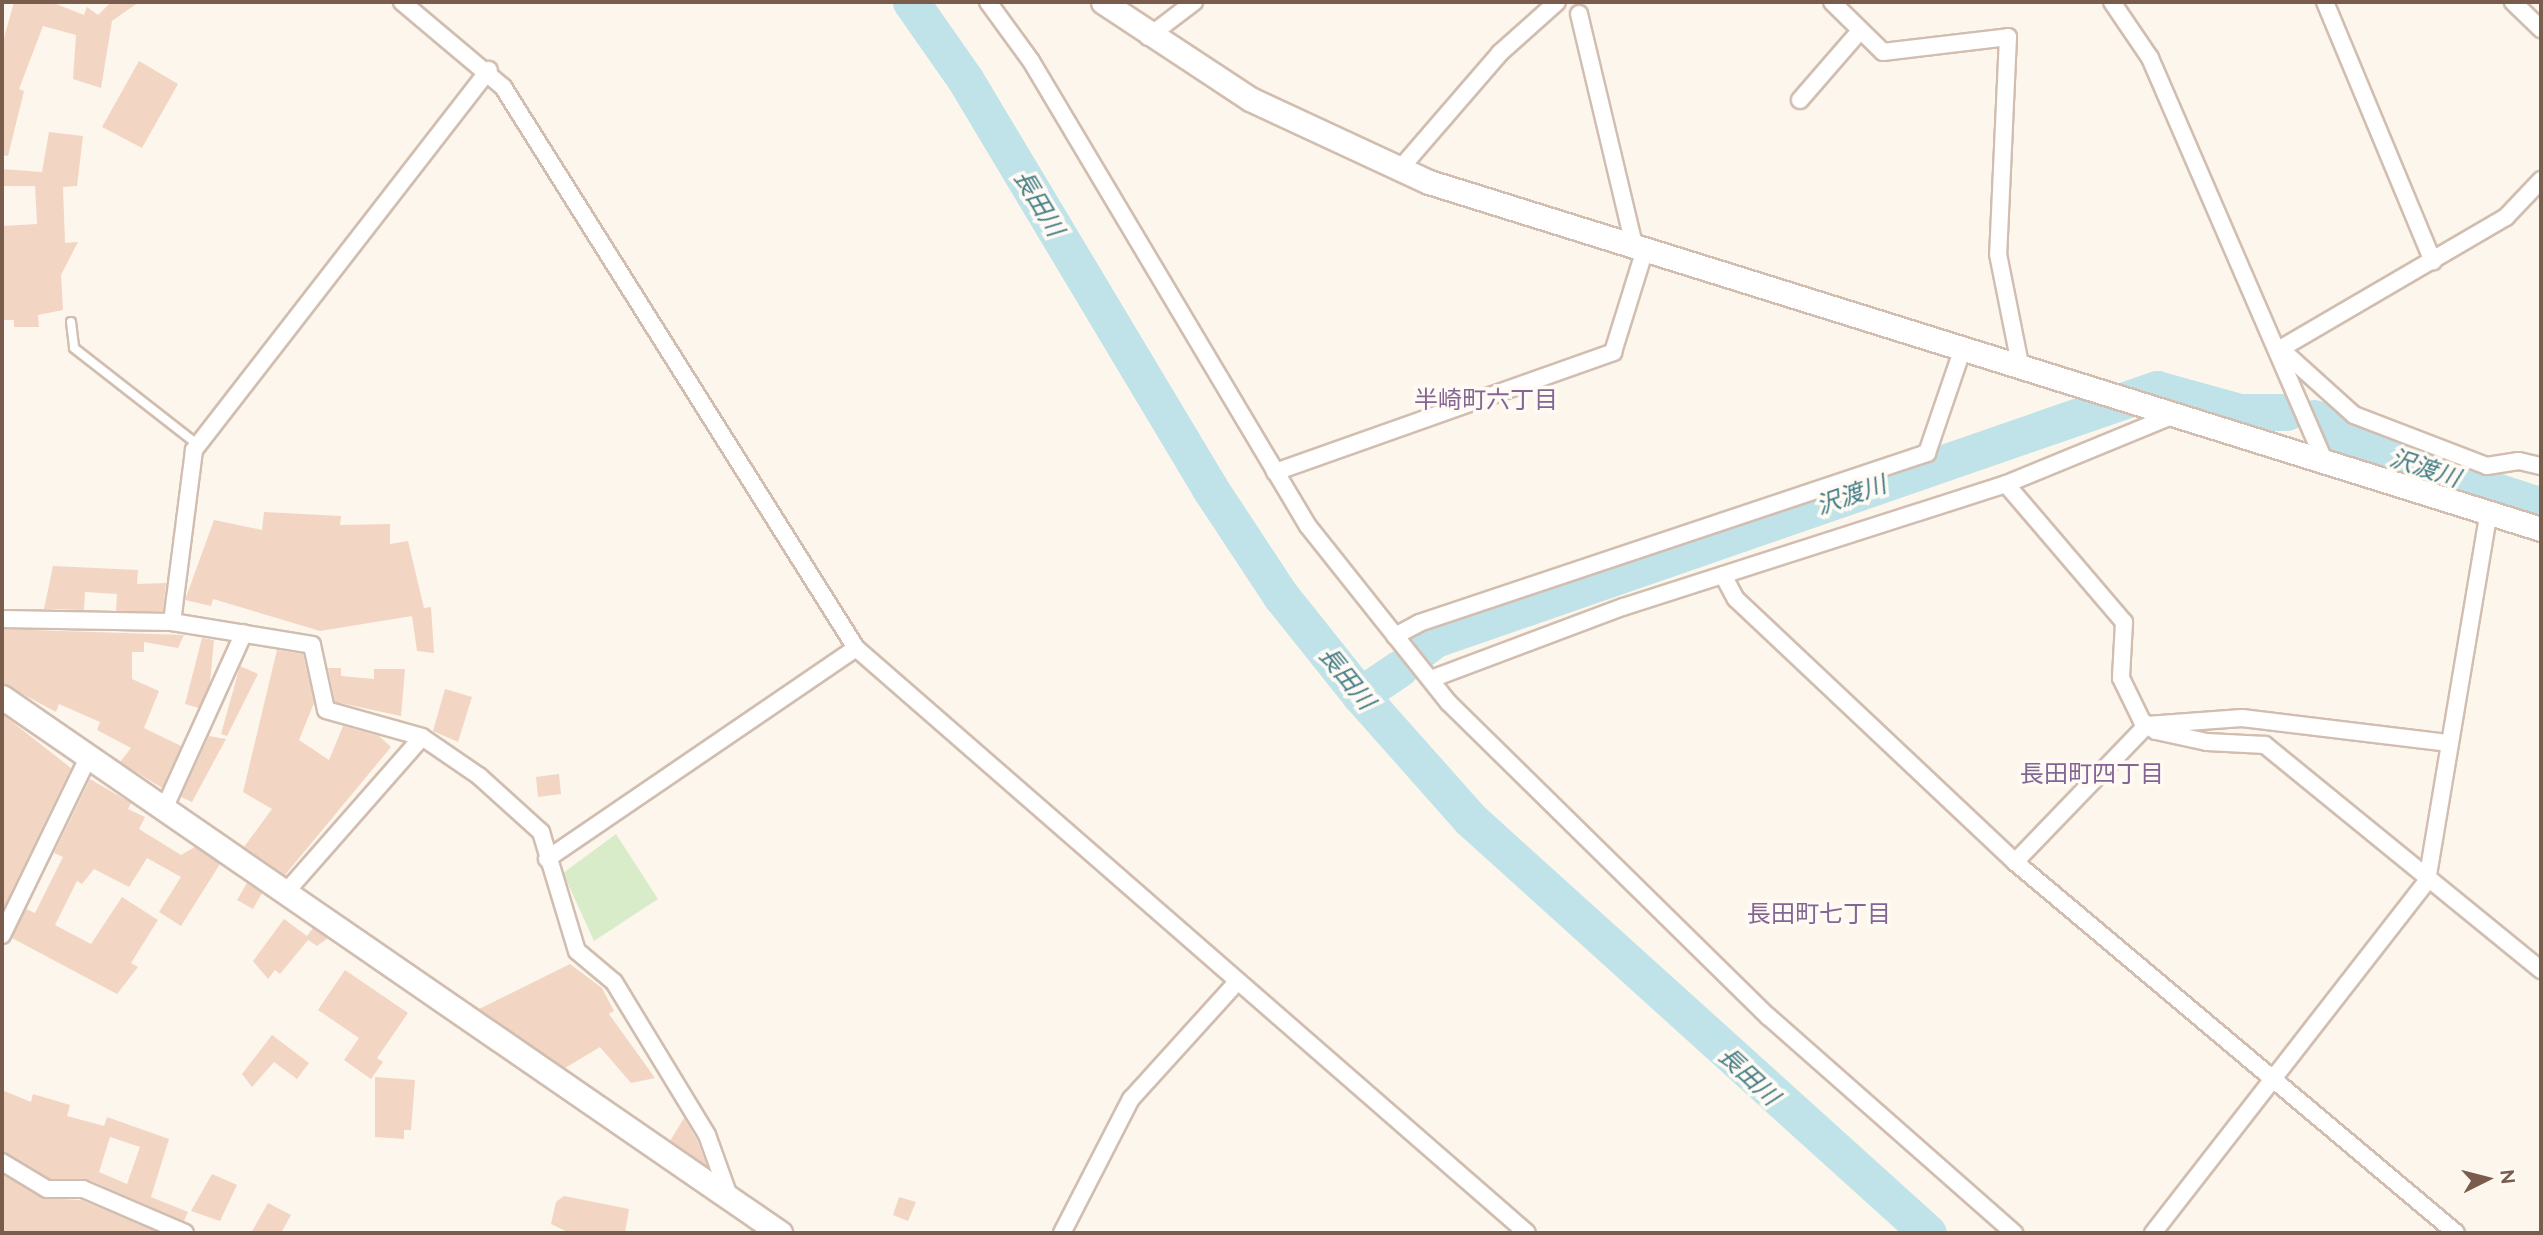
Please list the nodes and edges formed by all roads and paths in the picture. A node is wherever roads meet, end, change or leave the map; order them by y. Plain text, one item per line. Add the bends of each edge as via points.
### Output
1 (402, 2) edge
2 (988, 2) edge
3 (1103, 2) edge
4 (1194, 2) edge
5 (1557, 2) edge
6 (1832, 2) edge
7 (2112, 2) edge
8 (2325, 2) edge
9 (2513, 2) edge
10 (1579, 14) dead end
11 (2541, 29) edge
12 (1858, 33) junction
13 (1149, 37) junction
14 (489, 70) junction
15 (1801, 100) dead end
16 (1399, 170) junction
17 (2541, 180) edge
18 (1640, 247) junction
19 (2433, 261) junction
20 (71, 321) dead end
21 (2280, 349) junction
22 (1962, 351) junction
23 (2021, 369) junction
24 (2169, 417) junction
25 (198, 445) junction
26 (2325, 462) junction
27 (2541, 466) edge
28 (1275, 472) junction
29 (2006, 484) junction
30 (2489, 512) junction
31 (2541, 529) edge
32 (1723, 575) junction
33 (2, 619) edge
34 (172, 622) junction
35 (244, 633) junction
36 (1395, 636) junction
37 (856, 648) junction
38 (1431, 679) junction
39 (2, 697) edge
40 (2147, 725) junction
41 (422, 737) junction
42 (2450, 743) junction
43 (88, 758) junction
44 (164, 809) junction
45 (547, 859) junction
46 (2015, 862) junction
47 (2427, 881) junction
48 (286, 892) junction
49 (2, 934) edge
50 (2541, 970) edge
51 (1237, 982) junction
52 (2268, 1079) junction
53 (2, 1161) edge
54 (731, 1201) junction
55 (185, 1233) edge
56 (780, 1233) edge
57 (1062, 1233) edge
58 (1527, 1233) edge
59 (2014, 1233) edge
60 (2152, 1233) edge
61 (2456, 1233) edge

1 - 14 street
2 - 28 street via 1031,61
3 - 13 street
4 - 13 street
5 - 16 street via 1500,53
6 - 12 street
7 - 21 street via 2150,58
8 - 19 street
9 - 11 street
10 - 18 street
12 - 15 street
12 - 23 street via 1883,52 2008,37 1998,254
13 - 16 street via 1281,117
14 - 25 street
14 - 37 street
16 - 18 street
17 - 19 street via 2506,217
18 - 22 street
18 - 28 street via 1613,352
19 - 21 street
20 - 25 lane via 74,348
21 - 26 street
21 - 27 street via 2354,415 2487,466 2519,461
22 - 23 street
22 - 36 street via 1927,453 1419,623
23 - 24 street
24 - 26 street
24 - 29 street
25 - 34 street
26 - 30 street
28 - 36 street via 1308,526
29 - 32 street
29 - 40 street via 2124,622 2121,678
30 - 31 street
30 - 42 street
32 - 38 street
32 - 46 street via 1736,599
33 - 34 street
34 - 35 street
35 - 41 street via 312,645 326,710
35 - 44 street
36 - 38 street
37 - 45 street
37 - 51 street
38 - 59 street via 1637,892
39 - 43 street
40 - 42 street via 2242,718
40 - 46 street
40 - 47 street via 2207,742 2265,745
41 - 45 street via 479,776 541,832
41 - 48 street
42 - 47 street
43 - 44 street
43 - 49 street
44 - 48 street
45 - 54 street via 577,951 614,982 707,1135
46 - 52 street
47 - 50 street
47 - 52 street
48 - 54 street
51 - 57 street via 1131,1099
51 - 58 street
52 - 60 street
52 - 61 street
53 - 55 street via 47,1189 83,1189
54 - 56 street

